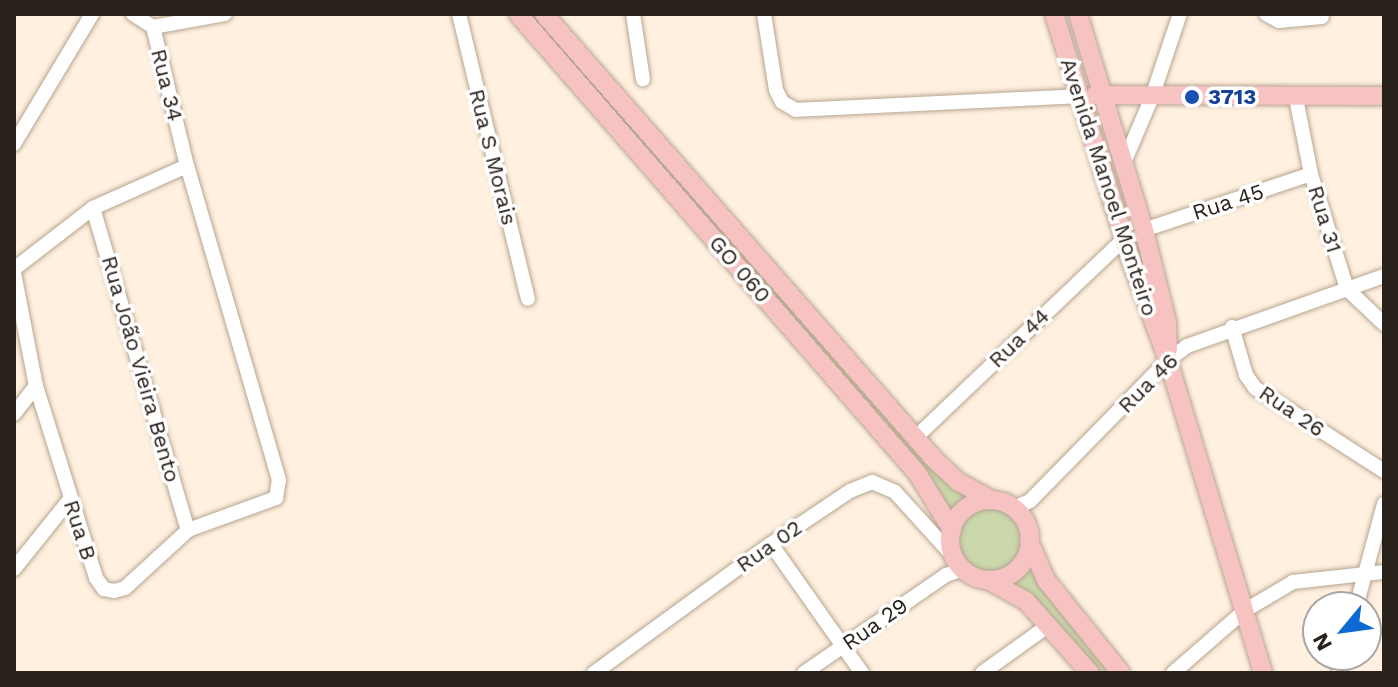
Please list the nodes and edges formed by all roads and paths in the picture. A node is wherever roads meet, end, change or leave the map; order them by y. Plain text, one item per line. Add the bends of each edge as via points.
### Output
1 (92, 14) edge
2 (133, 14) edge
3 (225, 14) edge
4 (459, 14) edge
5 (518, 14) edge
6 (544, 14) edge
7 (633, 14) edge
8 (764, 14) edge
9 (1054, 14) edge
10 (1078, 14) edge
11 (1180, 14) edge
12 (1266, 14) edge
13 (1322, 17) dead end
14 (153, 27) junction
15 (643, 79) dead end
16 (1104, 95) junction
17 (1081, 96) junction
18 (1384, 96) edge
19 (1152, 97) junction
20 (1296, 98) junction
21 (14, 144) edge
22 (1123, 165) junction
23 (187, 166) junction
24 (1311, 174) junction
25 (93, 208) junction
26 (1144, 230) junction
27 (1124, 239) junction
28 (1149, 252) junction
29 (1130, 258) junction
30 (14, 271) edge
31 (1384, 276) edge
32 (1347, 289) junction
33 (528, 299) dead end
34 (1384, 324) edge
35 (1232, 327) junction
36 (1168, 360) junction
37 (36, 386) junction
38 (14, 414) edge
39 (915, 438) junction
40 (1384, 471) edge
41 (276, 498) joint
42 (70, 499) junction
43 (991, 500) junction
44 (1384, 504) edge
45 (1023, 510) junction
46 (188, 530) junction
47 (1029, 541) junction
48 (771, 544) junction
49 (951, 553) junction
50 (14, 569) edge
51 (1384, 572) edge
52 (1365, 574) junction
53 (988, 580) junction
54 (1360, 591) edge
55 (1244, 611) junction
56 (1049, 625) junction
57 (843, 646) junction
58 (595, 673) edge
59 (804, 673) edge
60 (862, 673) edge
61 (982, 673) edge
62 (1090, 673) edge
63 (1121, 673) edge
64 (1173, 673) edge
65 (1263, 673) edge

1 - 21 street
2 - 14 street, Rua 34
3 - 14 street
4 - 33 street, Rua S Morais
5 - 49 main road, GO 060 via 917,473
6 - 39 main road, GO 060
7 - 15 street
8 - 17 street via 776,90 782,102 796,110
9 - 17 main road, Avenida Manoel Monteiro
10 - 16 main road, Avenida Manoel Monteiro
11 - 19 street
12 - 13 street via 1279,21
14 - 23 street, Rua 34
16 - 17 main road
16 - 19 main road
16 - 22 main road, Avenida Manoel Monteiro
17 - 27 main road, Avenida Manoel Monteiro
18 - 20 main road
19 - 20 main road
19 - 22 street
20 - 24 street, Rua 31
22 - 26 main road, Avenida Manoel Monteiro
23 - 25 street
23 - 41 street, Rua 34 via 279,480
24 - 26 street, Rua 45
24 - 32 street, Rua 31
25 - 30 street
25 - 46 street, Rua João Vieira Bento
26 - 28 main road, Avenida Manoel Monteiro
27 - 29 main road, Avenida Manoel Monteiro
27 - 39 street, Rua 44
28 - 29 main road
28 - 36 main road, Avenida Manoel Monteiro via 1167,322
29 - 36 main road, Avenida Manoel Monteiro
30 - 37 street, Rua B
31 - 32 street, Rua 46
32 - 34 street, Rua 31
32 - 35 street, Rua 46
35 - 36 street, Rua 46
35 - 40 street, Rua 26 via 1255,388
36 - 45 street, Rua 46
36 - 55 main road, Avenida Manoel Monteiro
37 - 38 street
37 - 42 street, Rua B
39 - 43 main road, GO 060 via 959,482
41 - 46 street, Rua B
42 - 46 street, Rua B via 104,589 125,588
42 - 50 street
43 - 45 main road
43 - 49 main road via 959,514
44 - 52 street
45 - 47 main road
47 - 53 main road via 1022,564 1013,573
47 - 63 main road via 1046,580
48 - 49 street, Rua 02 via 872,482 895,492
48 - 57 street
48 - 58 street, Rua 02
49 - 53 main road
49 - 57 street, Rua 29
51 - 52 street
52 - 54 street
52 - 55 street via 1293,582
53 - 56 main road via 1026,601
55 - 64 street
55 - 65 main road, Avenida Manoel Monteiro
56 - 61 street
56 - 62 main road
57 - 59 street, Rua 29
57 - 60 street

